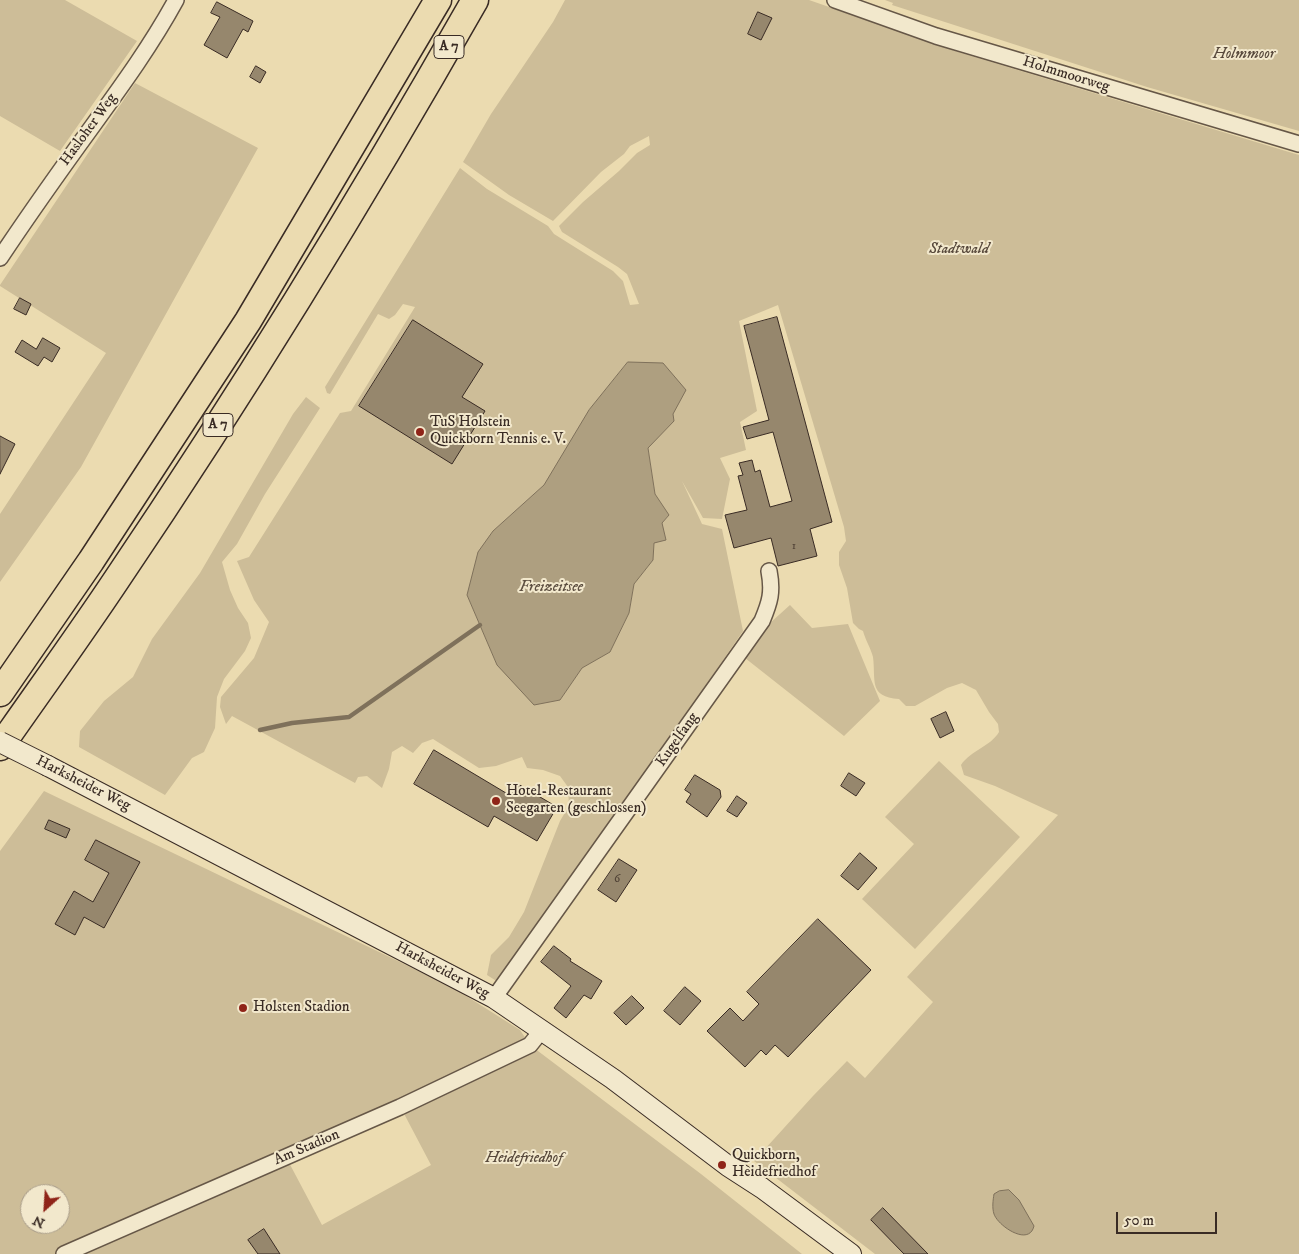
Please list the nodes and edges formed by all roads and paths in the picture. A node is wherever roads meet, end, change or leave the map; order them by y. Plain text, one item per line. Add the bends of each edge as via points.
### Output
1 (176, 0) edge
2 (438, 0) edge
3 (476, 0) edge
4 (835, 0) edge
5 (1299, 144) edge
6 (0, 258) edge
7 (769, 571) dead end
8 (0, 692) edge
9 (0, 742) edge
10 (0, 748) edge
11 (494, 998) junction
12 (542, 1030) junction
13 (64, 1254) edge
14 (851, 1254) edge

1 - 6 street, Hasloher Weg via 130,73
2 - 8 highway, A 7 via 248,321 91,561
3 - 10 highway, A 7 via 340,231 240,390 117,579
4 - 5 street, Holmmoorweg via 936,36
7 - 11 street, Kugelfang via 772,586 762,621
9 - 11 main road, Harksheider Weg, bridge
11 - 12 main road, Harksheider Weg
12 - 13 street, Am Stadion via 530,1045 400,1107
12 - 14 main road, Harksheider Weg

